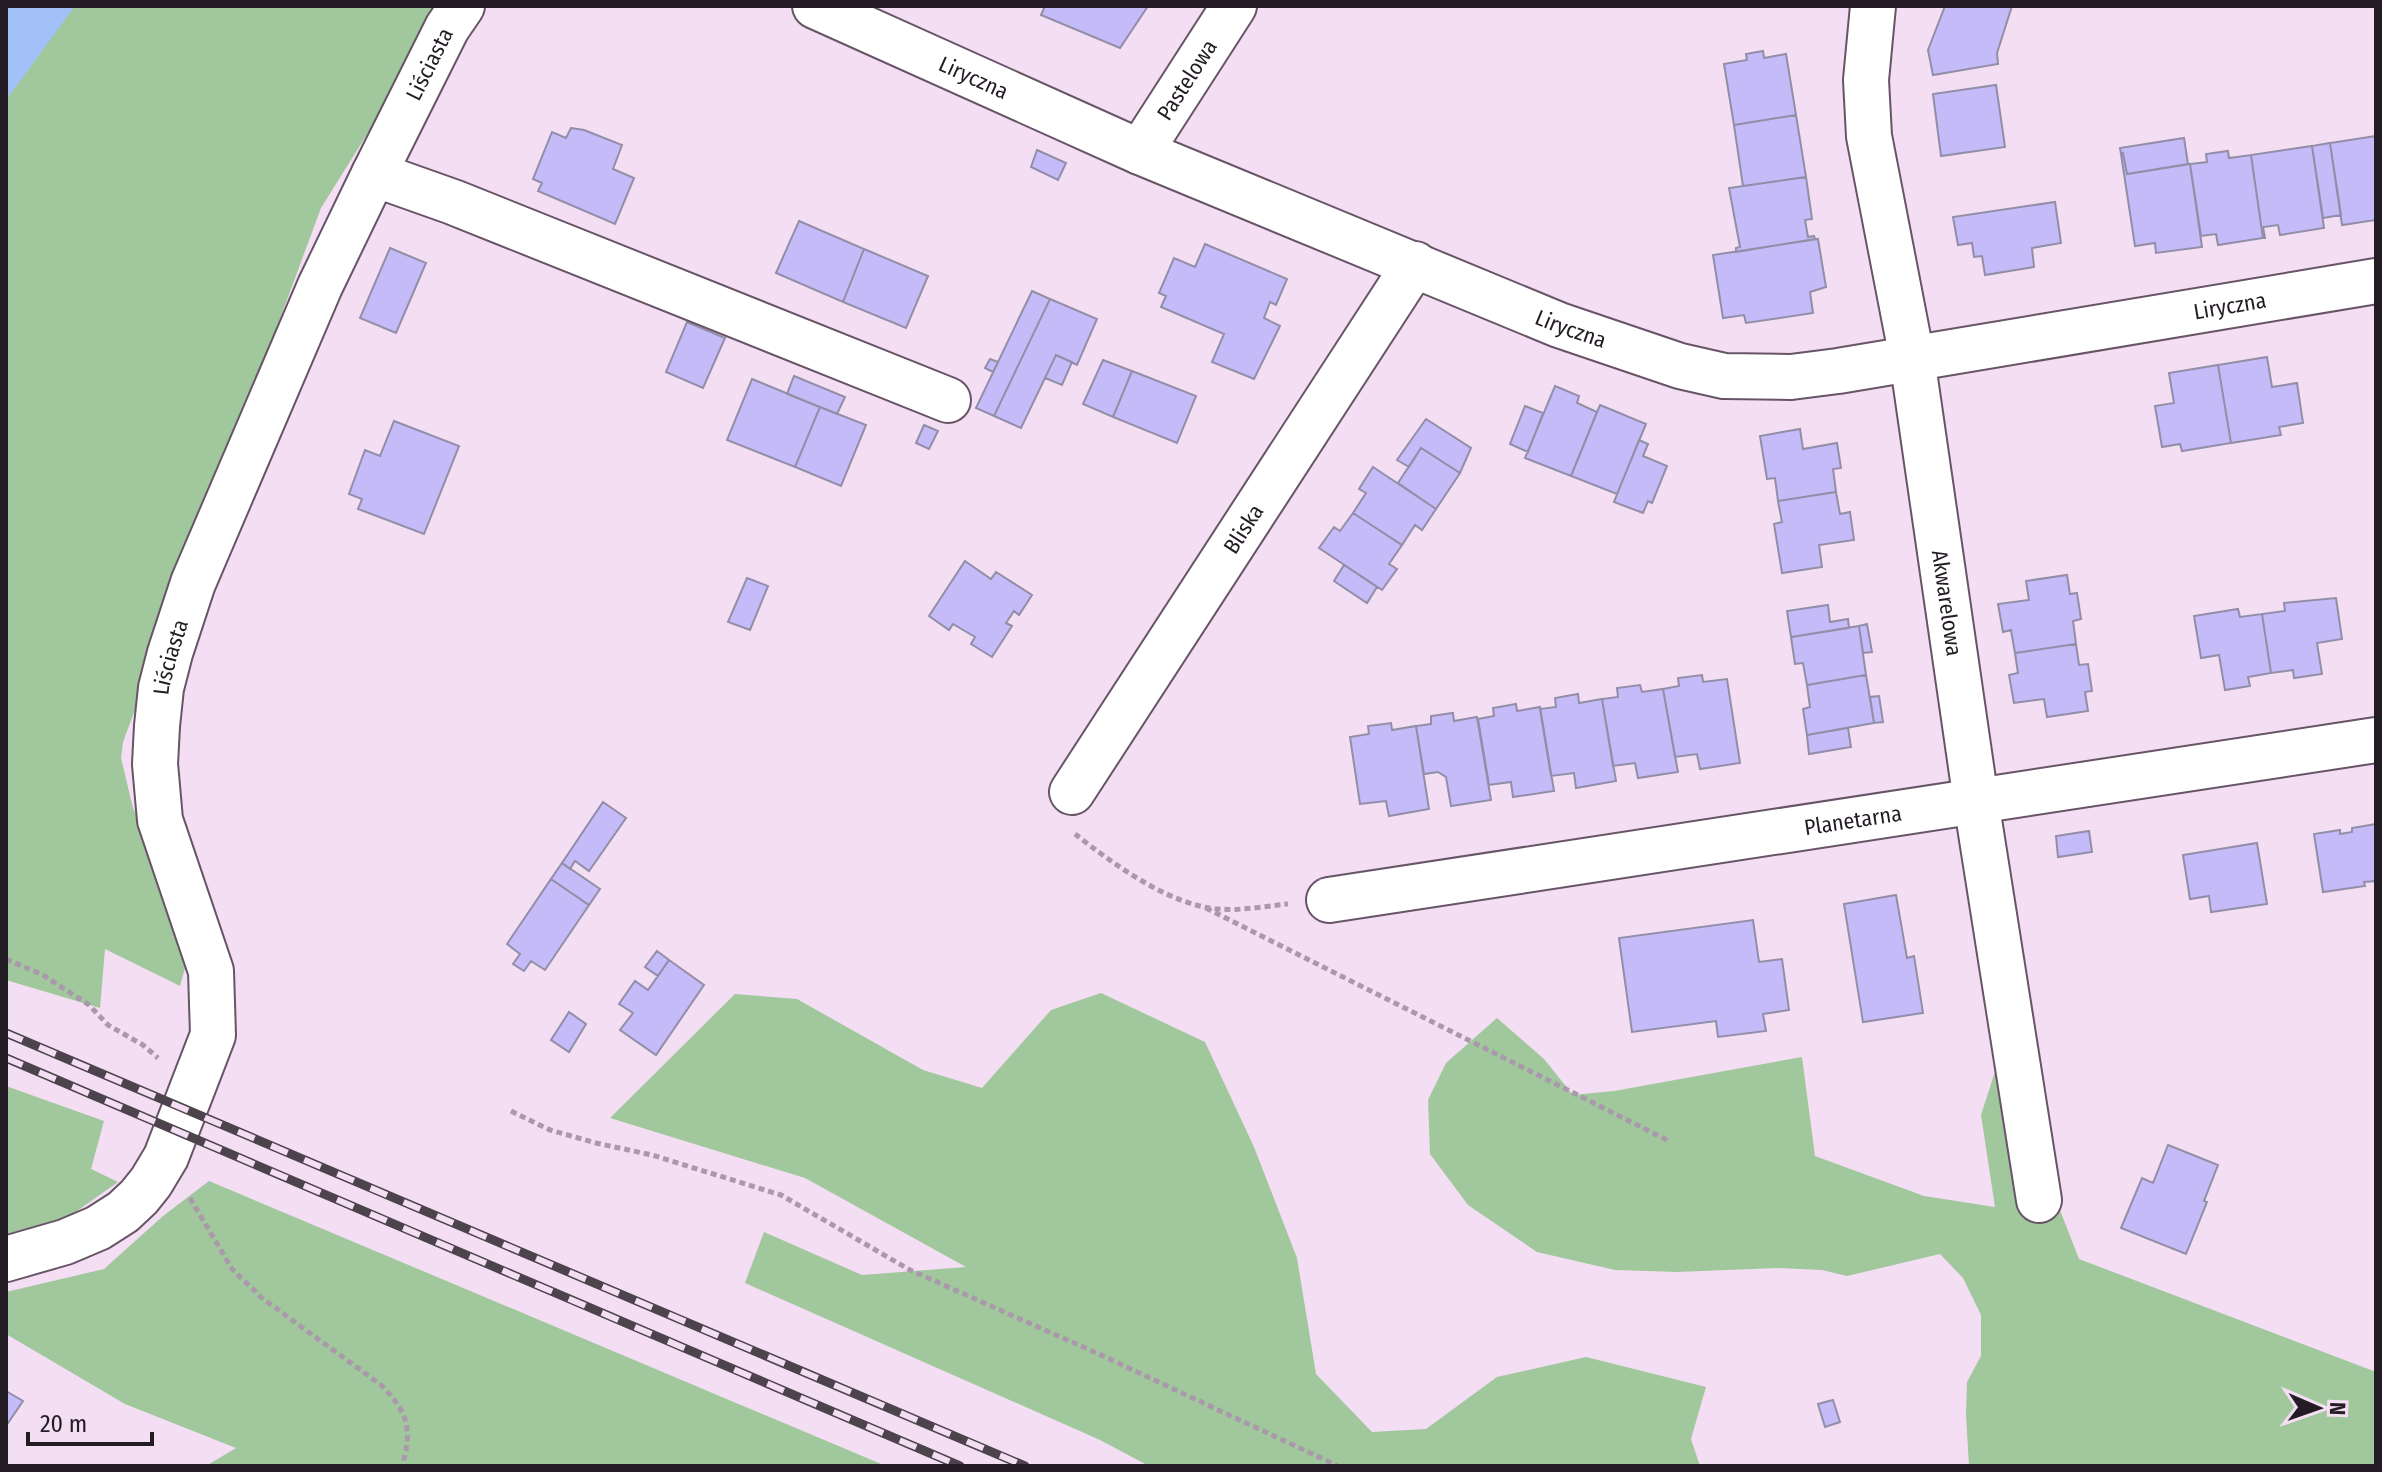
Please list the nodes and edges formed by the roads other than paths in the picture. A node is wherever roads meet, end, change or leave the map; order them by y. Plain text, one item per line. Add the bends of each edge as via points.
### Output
1 (462, 6) edge
2 (815, 6) edge
3 (1234, 6) edge
4 (1873, 6) edge
5 (1140, 152) junction
6 (374, 174) junction
7 (1415, 264) junction
8 (2376, 281) edge
9 (1912, 358) junction
10 (948, 400) dead end
11 (2376, 740) edge
12 (1072, 792) road end
13 (1976, 801) junction
14 (1329, 900) road end
15 (2039, 1200) dead end
16 (6, 1259) edge

1 - 6 street, Liściasta
2 - 5 street, Liryczna
3 - 5 street, Pastelowa
4 - 9 street, Akwarelowa via 1866,80 1869,136
5 - 7 street, Liryczna
6 - 10 street
6 - 16 street, Liściasta via 320,286 193,583 161,688 155,764 160,820 211,971 213,1035 166,1157 139,1197 98,1228
7 - 9 street, Liryczna via 1559,325 1724,376 1791,377
7 - 12 street, Bliska
8 - 9 street, Liryczna
9 - 13 street, Akwarelowa
11 - 13 street, Planetarna
13 - 14 street, Planetarna
13 - 15 street, Akwarelowa

